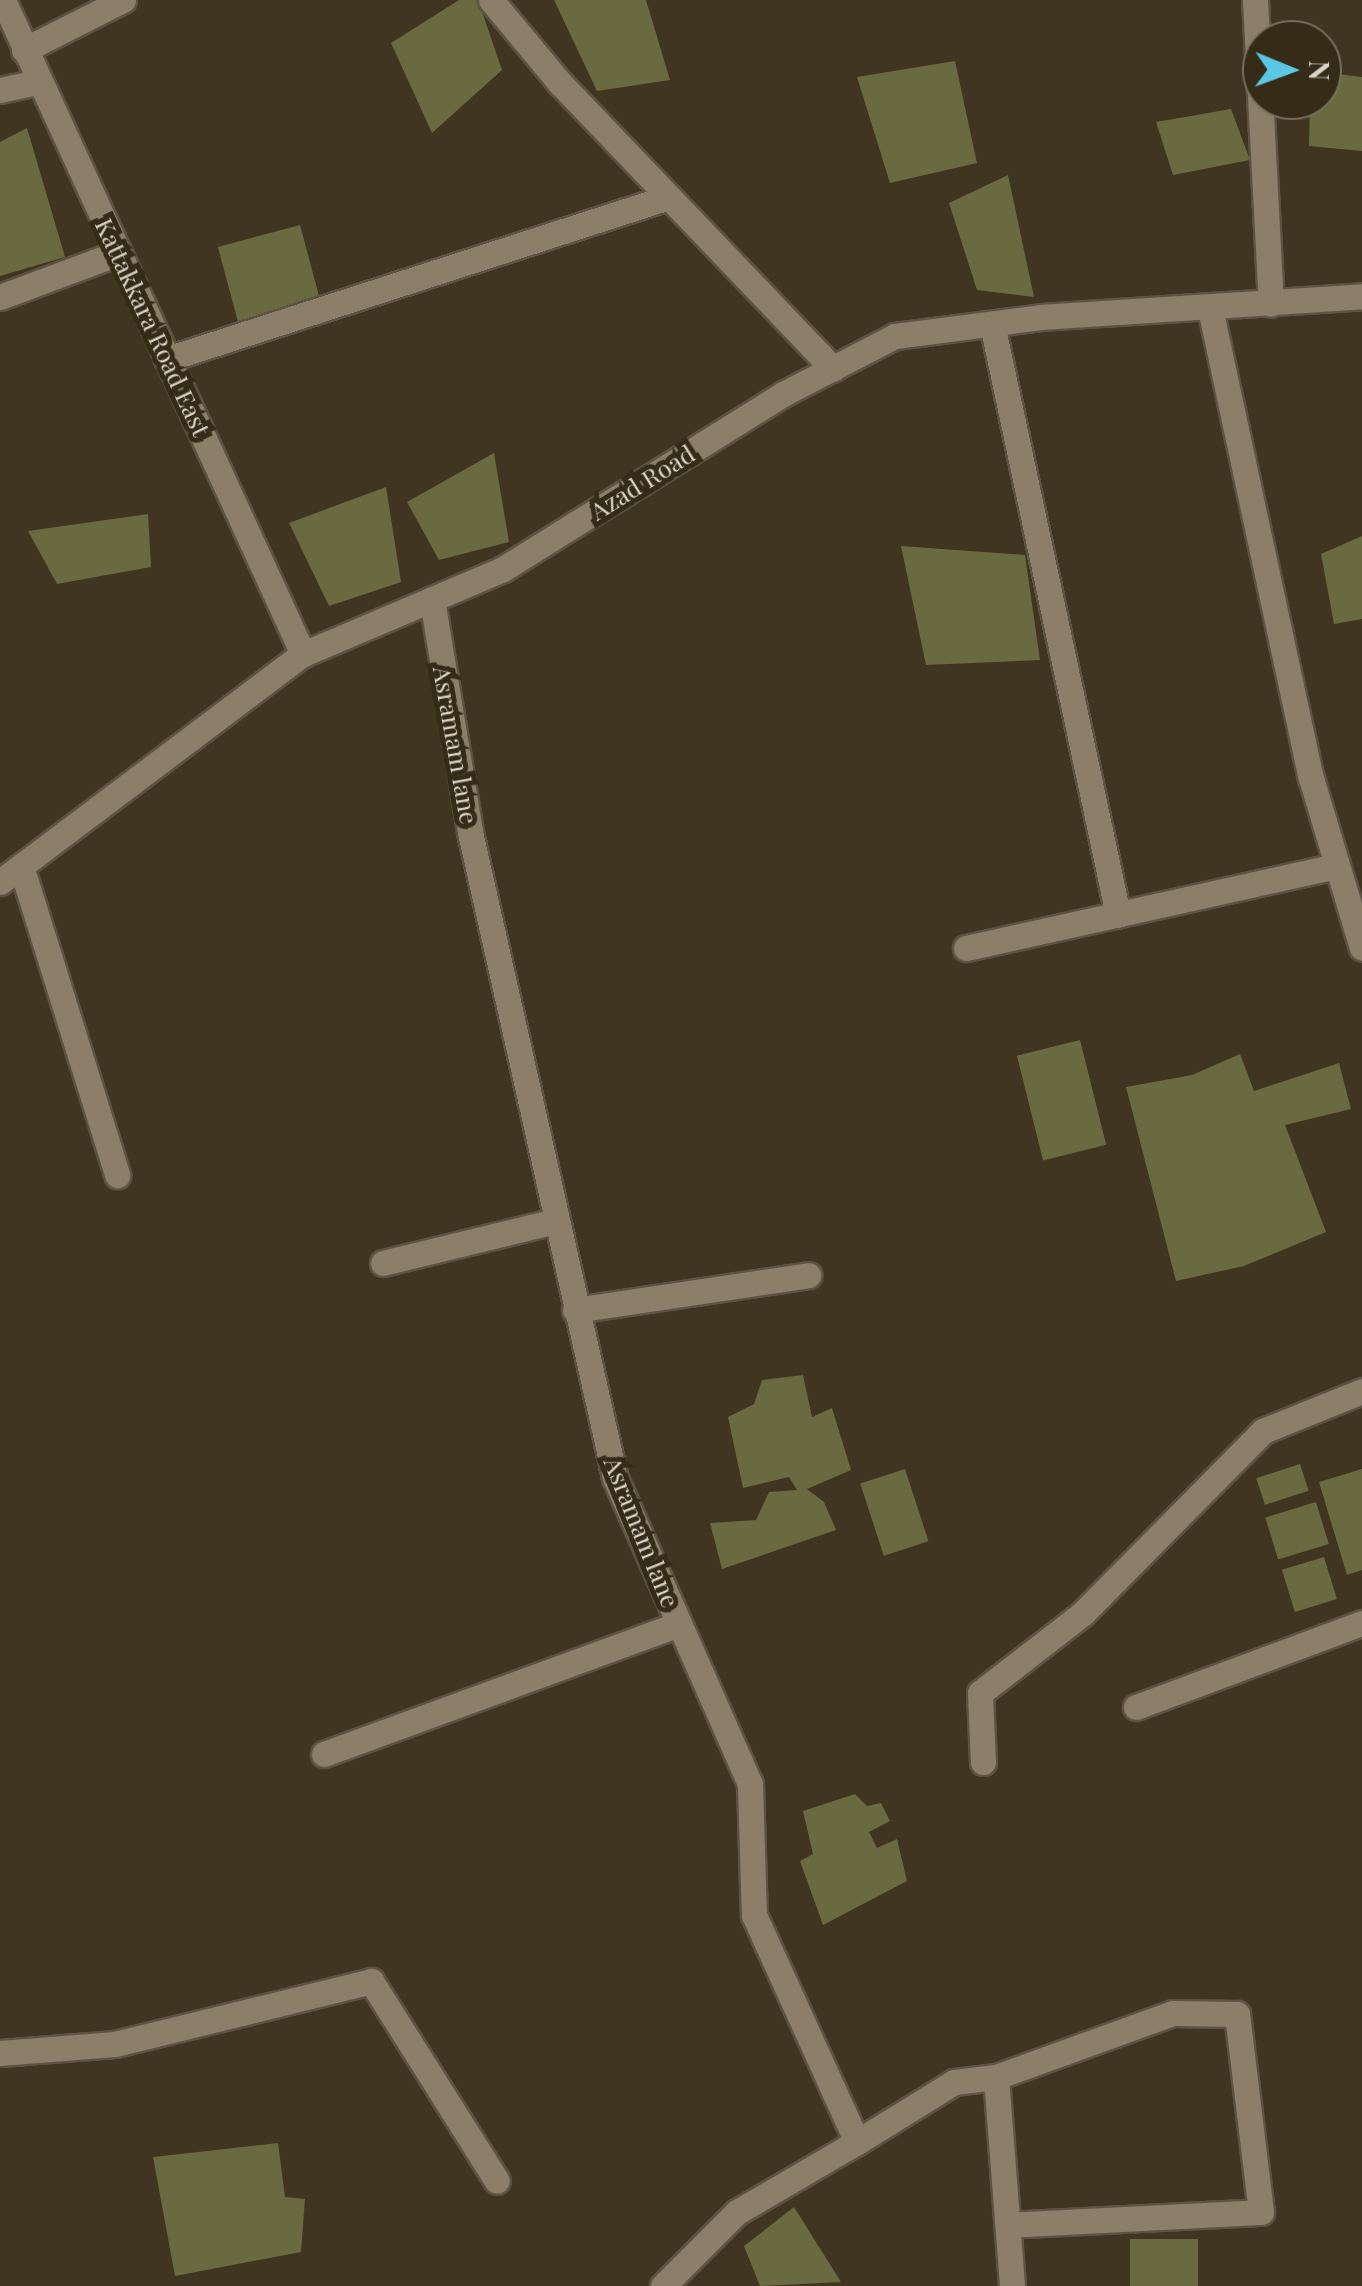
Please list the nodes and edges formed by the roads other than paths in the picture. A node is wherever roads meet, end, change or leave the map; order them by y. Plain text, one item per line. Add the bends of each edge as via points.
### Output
1 (3, 0) edge
2 (123, 0) edge
3 (492, 0) edge
4 (1256, 0) edge
5 (24, 50) junction
6 (38, 82) junction
7 (0, 90) edge
8 (669, 198) junction
9 (118, 253) junction
10 (1362, 296) edge
11 (0, 297) edge
12 (1272, 304) junction
13 (1210, 308) junction
14 (992, 324) junction
15 (168, 360) junction
16 (832, 369) junction
17 (432, 599) junction
18 (303, 654) junction
19 (21, 866) junction
20 (1335, 866) junction
21 (0, 882) edge
22 (1118, 915) junction
23 (966, 948) dead end
24 (1362, 948) edge
25 (117, 1175) dead end
26 (555, 1221) junction
27 (383, 1262) dead end
28 (808, 1275) dead end
29 (576, 1310) junction
30 (1362, 1391) edge
31 (1362, 1622) edge
32 (678, 1624) junction
33 (1136, 1707) dead end
34 (324, 1754) dead end
35 (983, 1762) dead end
36 (0, 2053) edge
37 (996, 2077) junction
38 (857, 2142) junction
39 (497, 2181) dead end
40 (1008, 2225) junction
41 (663, 2286) edge
42 (1012, 2286) edge

1 - 5 street, Kattakkara Road East
2 - 5 street
3 - 8 street
4 - 12 street
5 - 6 street, Kattakkara Road East
6 - 7 street
6 - 9 street, Kattakkara Road East
8 - 15 street
8 - 16 street
9 - 11 street
9 - 15 street, Kattakkara Road East
10 - 12 street, Azad Road
12 - 13 street, Azad Road
13 - 14 street, Azad Road
13 - 20 street
14 - 16 street, Azad Road via 895,336
14 - 22 street
15 - 18 street, Kattakkara Road East
16 - 17 street, Azad Road via 503,569
17 - 18 street, Azad Road
17 - 26 street, Asramam lane via 470,832
18 - 19 street, Azad Road
19 - 21 street, Azad Road
19 - 25 street
20 - 22 street
20 - 24 street
22 - 23 street
26 - 27 street
26 - 29 street, Asramam lane
28 - 29 street
29 - 32 street, Asramam lane via 616,1478
30 - 35 street via 1263,1431 1082,1614 980,1692
31 - 33 street
32 - 34 street
32 - 38 street, Asramam lane via 750,1784 754,1916
36 - 39 street via 115,2044 371,1982
37 - 38 street via 954,2082
37 - 40 street
37 - 40 street via 1173,2012 1238,2014 1261,2212
38 - 41 street via 737,2212
40 - 42 street

